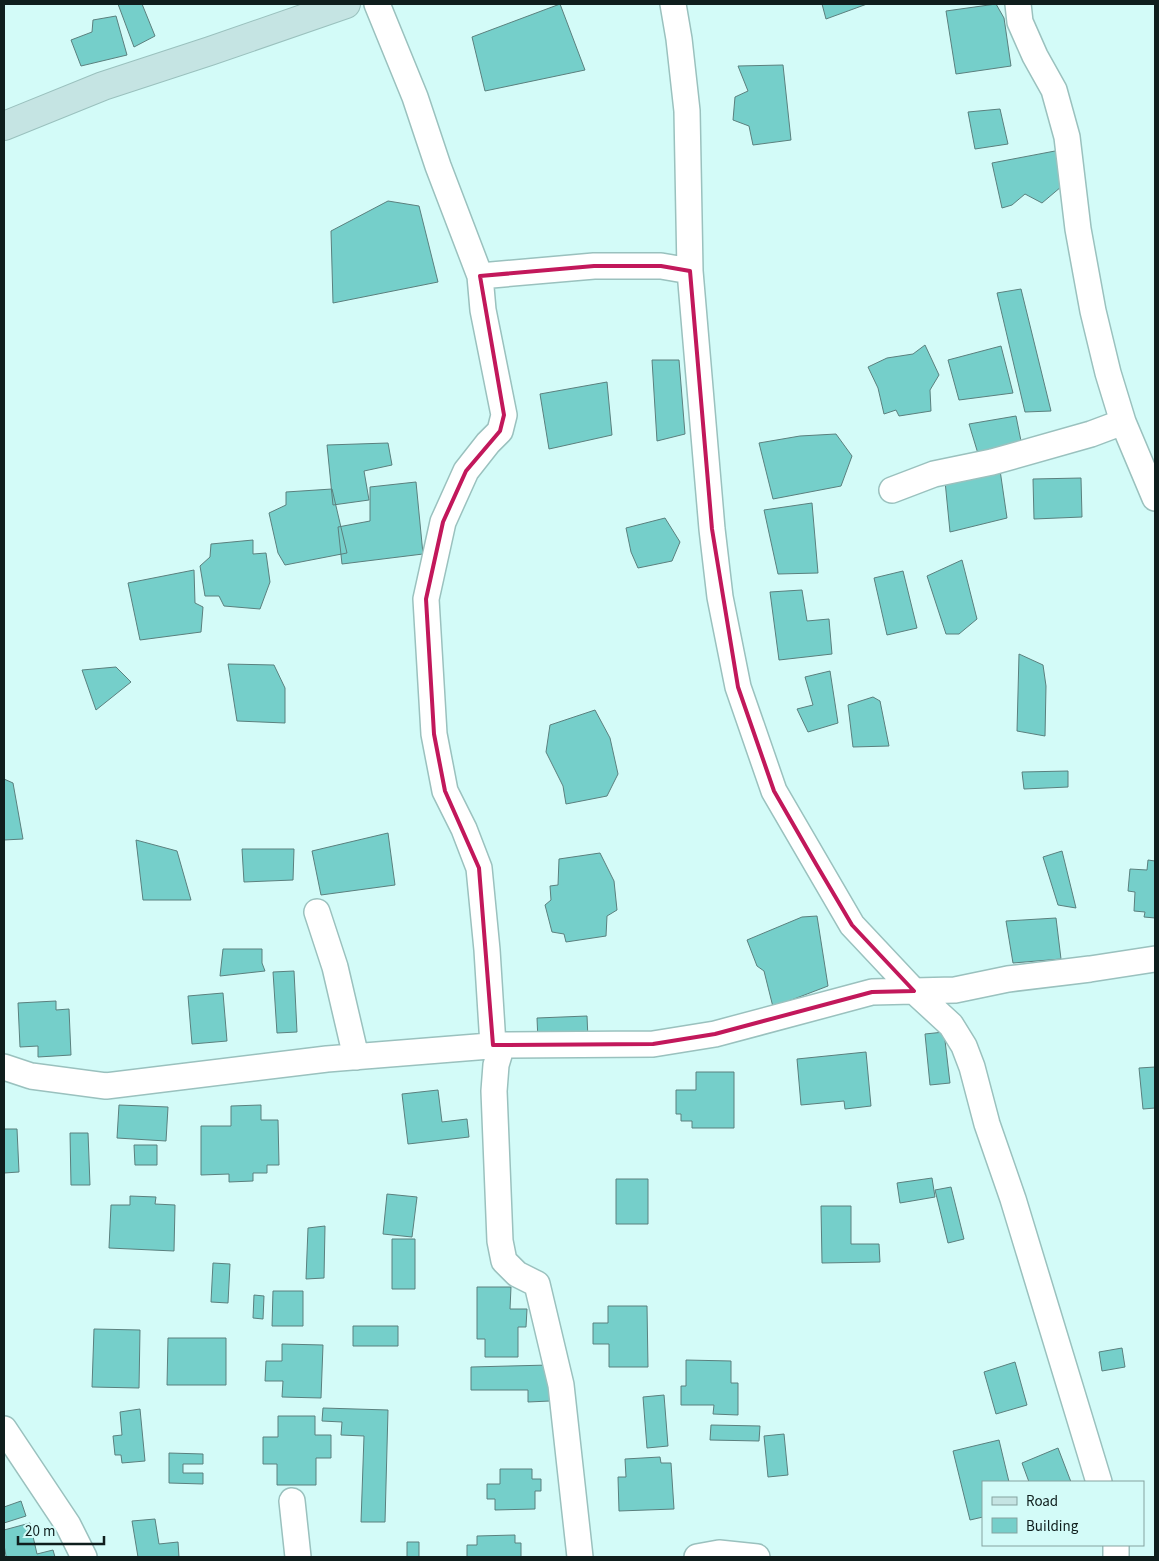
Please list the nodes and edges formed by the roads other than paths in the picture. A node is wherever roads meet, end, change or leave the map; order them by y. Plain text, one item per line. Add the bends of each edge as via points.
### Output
1 (346, 4) edge
2 (377, 4) edge
3 (673, 4) edge
4 (1018, 4) edge
5 (4, 126) edge
6 (690, 271) junction
7 (480, 276) junction
8 (1123, 422) junction
9 (892, 490) dead end
10 (1155, 498) edge
11 (317, 912) dead end
12 (1155, 959) edge
13 (914, 991) junction
14 (498, 1045) junction
15 (356, 1057) junction
16 (4, 1068) edge
17 (4, 1429) edge
18 (1099, 1481) edge
19 (292, 1501) dead end
20 (84, 1557) edge
21 (298, 1557) edge
22 (580, 1557) edge
23 (697, 1557) edge
24 (758, 1557) edge

1 - 5 street via 102,86
2 - 7 street via 415,97
3 - 6 street via 687,111
4 - 8 street via 1020,22 1054,90 1067,137 1078,229 1093,311
6 - 7 street via 661,266 594,266
6 - 13 street via 712,529 720,597 738,687 774,791 816,864 852,925
7 - 14 street via 483,310 504,414 500,431 466,472 443,522 426,600 434,734 445,791 479,868
8 - 9 street via 992,462 934,474
8 - 10 street
11 - 15 street via 335,966
12 - 13 street via 1008,979 955,990
13 - 14 street via 872,992 715,1034 653,1044
13 - 18 street via 951,1025 972,1067
14 - 15 street
14 - 22 street via 494,1091 500,1241 504,1260 517,1274 537,1284 543,1303 561,1385
15 - 16 street via 106,1086 31,1076
17 - 20 street via 68,1525
19 - 21 street
23 - 24 street via 719,1553

